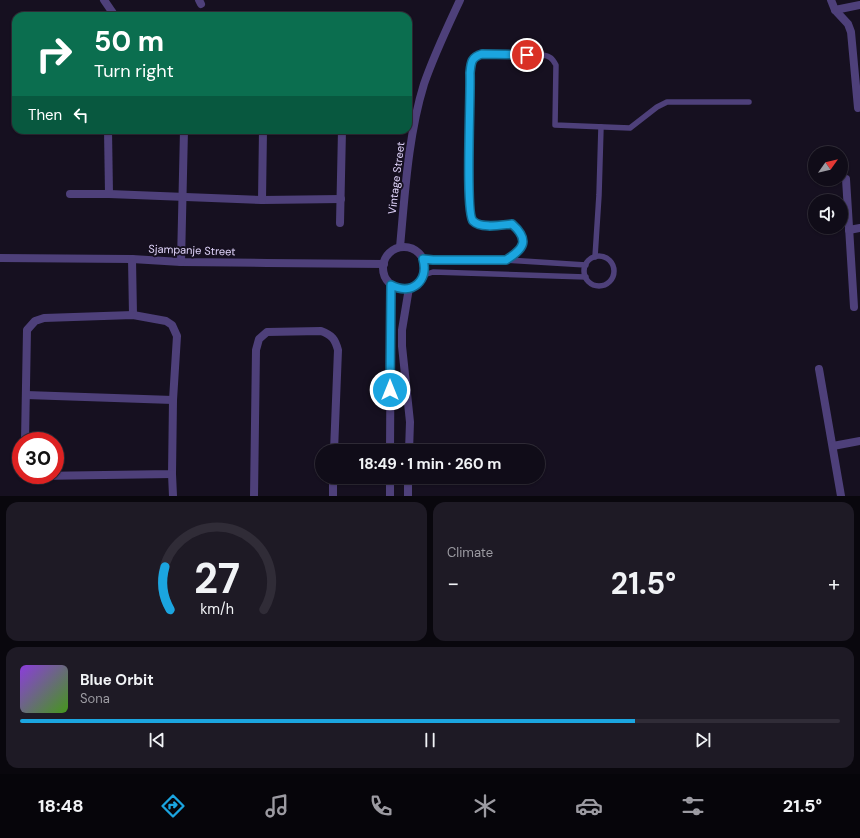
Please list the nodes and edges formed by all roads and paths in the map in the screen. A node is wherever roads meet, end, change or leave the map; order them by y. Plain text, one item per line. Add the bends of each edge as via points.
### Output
1 (104, 0) edge
2 (460, 0) edge
3 (831, 0) edge
4 (860, 5) edge
5 (834, 10) junction
6 (112, 12) edge
7 (749, 102) dead end
8 (858, 108) dead end
9 (601, 127) junction
10 (108, 134) edge
11 (184, 134) edge
12 (263, 134) edge
13 (342, 134) edge
14 (846, 186) edge
15 (70, 194) dead end
16 (109, 194) junction
17 (182, 197) junction
18 (341, 199) junction
19 (262, 200) junction
20 (340, 224) dead end
21 (860, 228) edge
22 (849, 230) junction
23 (400, 247) junction
24 (595, 257) junction
25 (0, 258) edge
26 (132, 259) junction
27 (423, 259) junction
28 (506, 260) junction
29 (181, 262) junction
30 (384, 264) junction
31 (586, 265) junction
32 (424, 275) junction
33 (586, 277) junction
34 (391, 285) junction
35 (409, 288) junction
36 (854, 307) dead end
37 (132, 315) junction
38 (819, 369) dead end
39 (26, 395) junction
40 (173, 400) junction
41 (25, 432) edge
42 (860, 441) edge
43 (334, 444) edge
44 (390, 444) edge
45 (409, 444) edge
46 (832, 446) junction
47 (172, 474) junction
48 (64, 476) edge
49 (333, 484) edge
50 (390, 484) edge
51 (408, 484) edge
52 (173, 496) edge
53 (254, 496) edge
54 (333, 496) edge
55 (390, 496) edge
56 (408, 496) edge
57 (841, 496) edge

1 - 6 street
2 - 23 street, Vintage Street via 424,85 414,124
3 - 5 street
4 - 5 street
5 - 8 street via 848,24 851,32
7 - 9 lane via 667,102 630,128
9 - 24 lane
9 - 28 lane via 555,125 556,64 552,58 482,54 472,60 469,121 470,218 480,225 512,224 521,234 521,249
10 - 16 street
11 - 17 street
12 - 19 street
13 - 18 street
14 - 22 street
15 - 16 street
16 - 17 street
17 - 19 street
17 - 29 street
18 - 19 street
18 - 20 street
21 - 22 street
22 - 36 street
23 - 27 street via 414,249
23 - 30 street via 388,254
24 - 31 lane
24 - 33 lane via 604,257 611,262 614,269 612,277 607,284 598,285
25 - 26 street, Sjampanje Street
26 - 29 street, Sjampanje Street
26 - 37 street
27 - 28 lane
27 - 32 street
28 - 31 lane
29 - 30 street, Sjampanje Street
30 - 34 street via 384,273
31 - 33 lane
32 - 33 lane via 433,272
32 - 35 street via 418,284
34 - 35 street
34 - 44 street
35 - 45 street via 402,346 410,422
37 - 39 street via 44,318 35,321 28,330
37 - 40 street via 166,321 172,325 177,336
38 - 46 street
39 - 40 street
39 - 41 street
40 - 47 street
42 - 46 street
43 - 53 street via 338,350 335,340 330,334 321,331 267,332 259,339 256,350
46 - 57 street
47 - 48 street
47 - 52 street
49 - 54 street
50 - 55 street
51 - 56 street

